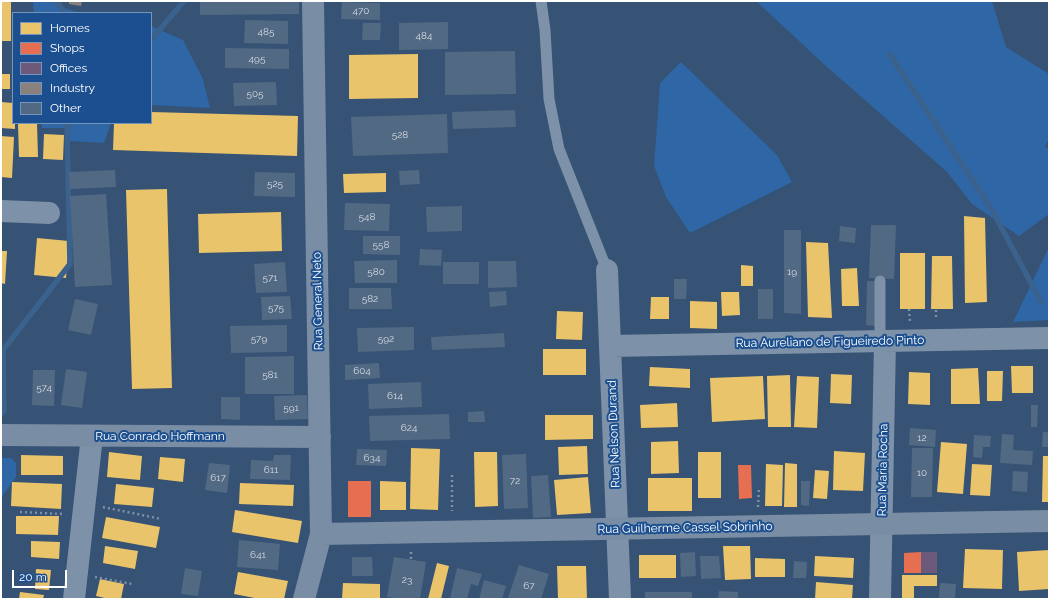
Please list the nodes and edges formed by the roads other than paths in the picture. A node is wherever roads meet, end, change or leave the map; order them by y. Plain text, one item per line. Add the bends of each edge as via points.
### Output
1 (313, 1) edge
2 (541, 1) edge
3 (1, 211) edge
4 (49, 213) dead end
5 (607, 270) joint
6 (880, 281) dead end
7 (1049, 338) edge
8 (882, 341) junction
9 (610, 346) junction
10 (1, 435) edge
11 (92, 436) junction
12 (320, 437) junction
13 (1049, 521) edge
14 (882, 524) junction
15 (617, 529) junction
16 (321, 534) junction
17 (74, 599) edge
18 (304, 599) edge
19 (620, 599) edge
20 (880, 599) edge

1 - 12 street, Rua General Neto
2 - 5 lane via 548,99 559,149
3 - 4 street
5 - 9 street, Rua Nelson Durand
6 - 8 lane
7 - 8 street, Rua Aureliano de Figueiredo Pinto
8 - 9 street, Rua Aureliano de Figueiredo Pinto
8 - 14 street, Rua Maria Rocha
9 - 15 street, Rua Nelson Durand
10 - 11 street, Rua Conrado Hoffmann
11 - 12 street, Rua Conrado Hoffmann
11 - 17 street
12 - 16 street, Rua General Neto
13 - 14 street, Rua Guilherme Cassel Sobrinho
14 - 15 street, Rua Guilherme Cassel Sobrinho
14 - 20 street, Rua Maria Rocha
15 - 16 street, Rua Guilherme Cassel Sobrinho
15 - 19 street, Rua Nelson Durand
16 - 18 street, Rua General Neto

